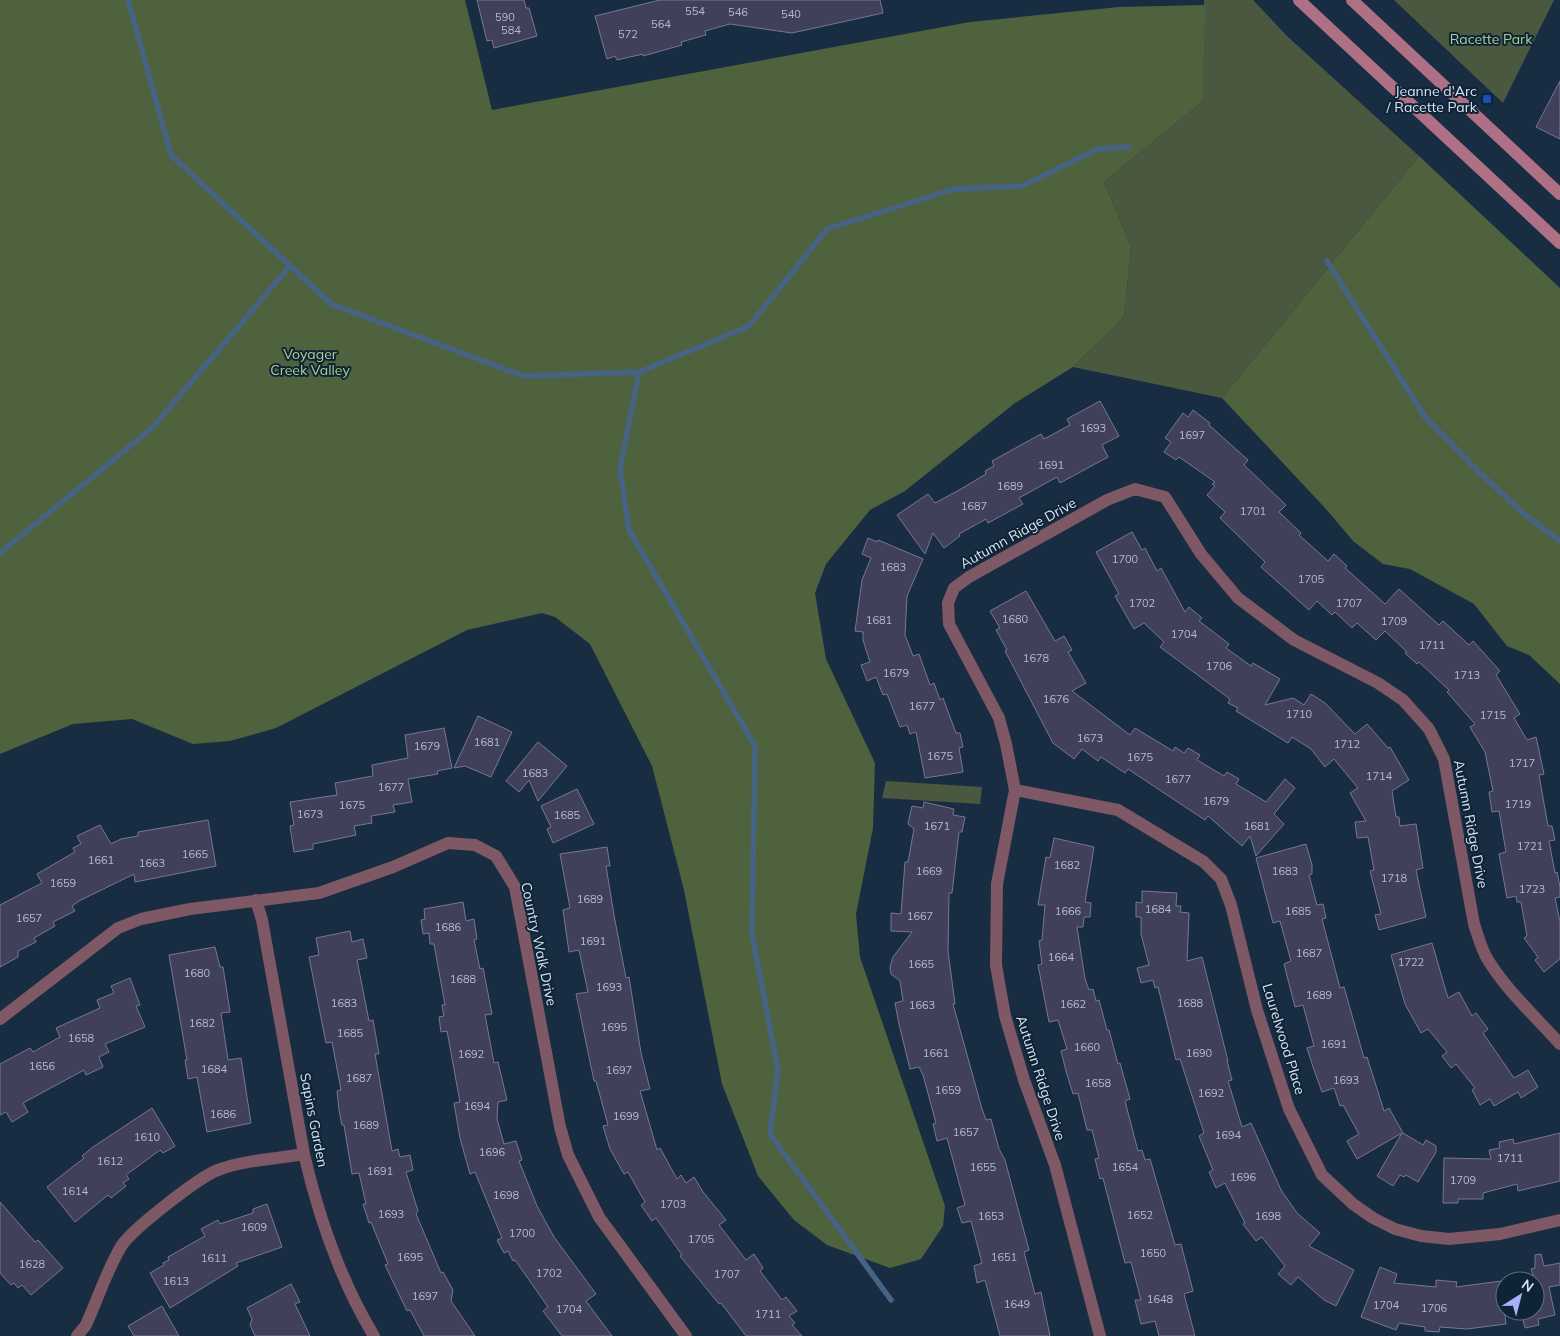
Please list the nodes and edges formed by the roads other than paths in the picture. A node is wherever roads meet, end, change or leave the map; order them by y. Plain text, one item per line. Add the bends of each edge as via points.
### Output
1 (1300, 0) edge
2 (1352, 0) edge
3 (1560, 194) edge
4 (1560, 243) edge
5 (1015, 790) junction
6 (256, 900) junction
7 (0, 1019) edge
8 (1560, 1044) edge
9 (304, 1154) junction
10 (1560, 1220) edge
11 (77, 1336) edge
12 (374, 1336) edge
13 (686, 1336) edge
14 (1100, 1336) edge

1 - 4 main road
2 - 3 main road
5 - 8 street, Autumn Ridge Drive via 999,718 949,624 948,604 954,588 1107,500 1135,489 1164,497 1201,554 1238,598 1294,640 1378,683 1403,700 1429,729 1444,759 1480,942 1488,960 1508,986
5 - 10 street, Laurelwood Place via 1118,810 1204,862 1222,879 1267,1043 1289,1109 1322,1175 1353,1204 1395,1229 1449,1239 1500,1234
5 - 14 street, Autumn Ridge Drive via 997,884 996,965 1005,1016 1054,1165
6 - 7 street, Country Walk Drive via 130,922
6 - 9 street, Sapins Garden
6 - 13 street, Country Walk Drive via 319,893 394,867 448,843 475,845 496,856 514,887 568,1155 599,1217
9 - 11 street via 219,1169 190,1186 123,1245 86,1325
9 - 12 street, Sapins Garden via 333,1253

